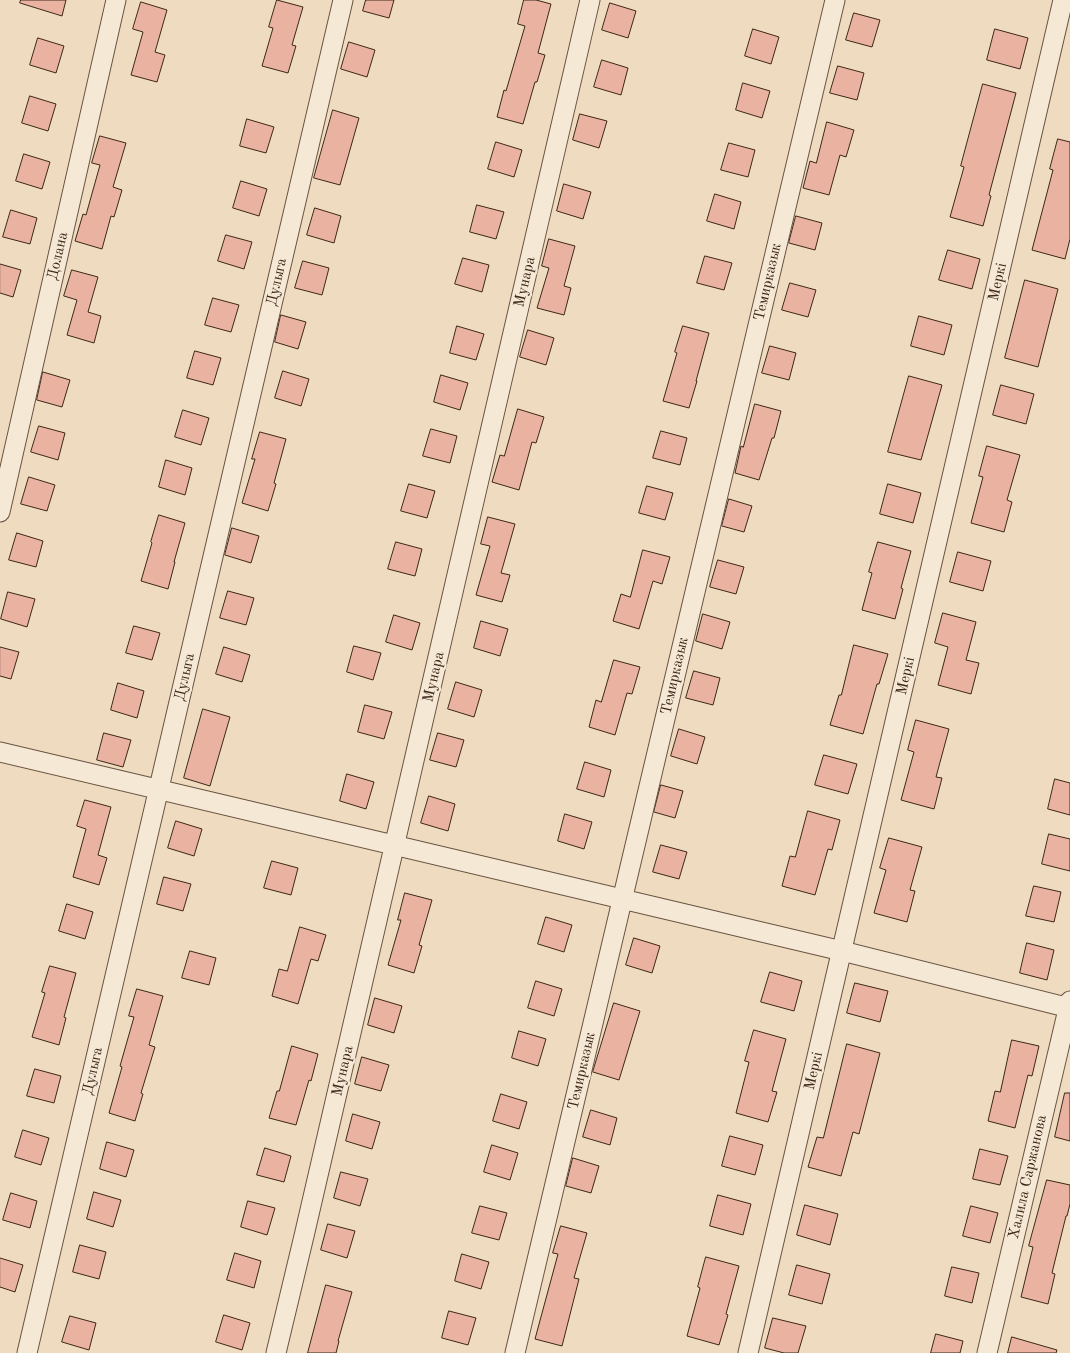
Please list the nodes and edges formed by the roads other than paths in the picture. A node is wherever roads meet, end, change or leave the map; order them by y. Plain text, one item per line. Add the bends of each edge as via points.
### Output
1 (116, 0) edge
2 (343, 0) edge
3 (590, 0) edge
4 (835, 0) edge
5 (1063, 0) edge
6 (0, 512) edge
7 (0, 752) edge
8 (159, 789) junction
9 (395, 845) junction
10 (622, 899) junction
11 (842, 951) junction
12 (1069, 1006) edge
13 (27, 1353) edge
14 (276, 1353) edge
15 (516, 1353) edge
16 (748, 1353) edge
17 (987, 1353) edge

1 - 6 street, Долана
2 - 8 street, Дулыга
3 - 9 street, Мунара
4 - 10 street, Темирказык
5 - 11 street, Меркі
7 - 8 street
8 - 9 street
8 - 13 street, Дулыга
9 - 10 street
9 - 14 street, Мунара
10 - 11 street
10 - 15 street, Темирказык
11 - 12 street
11 - 16 street, Меркі
12 - 17 street, Халила Саржанова

